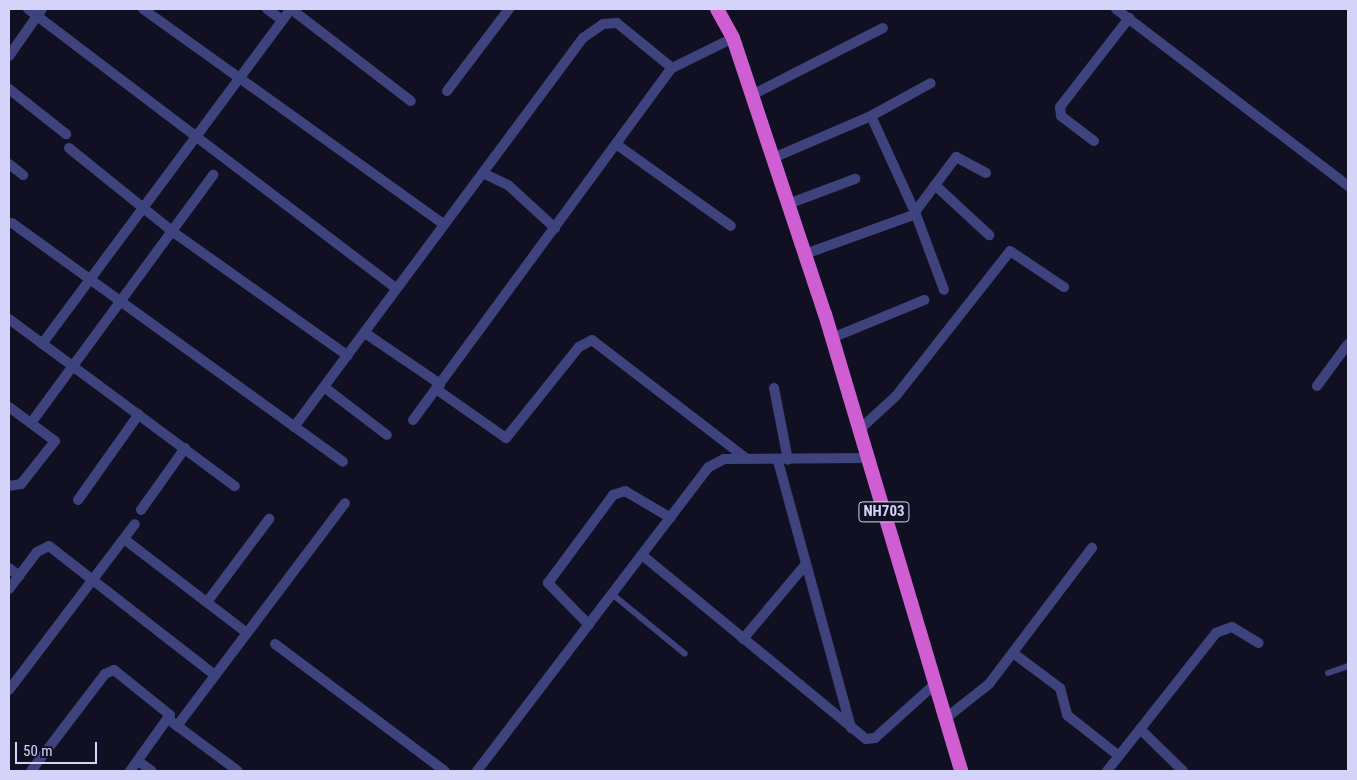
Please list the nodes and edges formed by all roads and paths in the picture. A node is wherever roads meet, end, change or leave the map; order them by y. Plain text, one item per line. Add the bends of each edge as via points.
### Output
1 (28, 9) edge
2 (143, 9) edge
3 (267, 9) edge
4 (291, 9) edge
5 (509, 9) edge
6 (1116, 9) edge
7 (39, 12) edge
8 (723, 12) edge
9 (1129, 18) junction
10 (282, 20) junction
11 (884, 28) dead end
12 (733, 38) junction
13 (9, 56) edge
14 (672, 68) junction
15 (241, 77) junction
16 (931, 82) dead end
17 (9, 89) edge
18 (447, 91) dead end
19 (752, 95) junction
20 (411, 101) dead end
21 (870, 116) junction
22 (66, 134) dead end
23 (197, 134) junction
24 (1094, 140) dead end
25 (616, 144) junction
26 (69, 148) dead end
27 (773, 158) junction
28 (9, 164) edge
29 (483, 173) junction
30 (986, 173) dead end
31 (23, 175) dead end
32 (213, 175) dead end
33 (855, 179) dead end
34 (935, 184) junction
35 (1348, 186) edge
36 (788, 204) junction
37 (141, 208) junction
38 (915, 213) junction
39 (12, 223) dead end
40 (443, 224) junction
41 (731, 226) dead end
42 (555, 228) junction
43 (173, 232) junction
44 (989, 235) dead end
45 (805, 254) junction
46 (90, 278) junction
47 (1064, 287) dead end
48 (396, 288) junction
49 (944, 290) dead end
50 (924, 300) dead end
51 (121, 303) junction
52 (9, 319) edge
53 (365, 333) junction
54 (832, 338) junction
55 (42, 344) junction
56 (1348, 344) edge
57 (348, 356) junction
58 (73, 366) junction
59 (438, 386) junction
60 (1317, 386) dead end
61 (324, 387) junction
62 (774, 388) dead end
63 (9, 407) edge
64 (139, 414) junction
65 (413, 420) dead end
66 (32, 423) junction
67 (294, 427) junction
68 (860, 430) junction
69 (387, 435) dead end
70 (185, 448) junction
71 (746, 458) junction
72 (868, 458) junction
73 (783, 460) junction
74 (343, 462) dead end
75 (9, 486) edge
76 (235, 486) dead end
77 (78, 500) dead end
78 (345, 503) dead end
79 (141, 510) dead end
80 (671, 518) junction
81 (269, 519) dead end
82 (135, 524) dead end
83 (124, 538) junction
84 (1092, 548) dead end
85 (642, 555) junction
86 (806, 564) junction
87 (9, 568) edge
88 (19, 576) junction
89 (94, 579) junction
90 (9, 589) edge
91 (612, 594) junction
92 (207, 602) junction
93 (589, 625) junction
94 (247, 633) junction
95 (743, 639) junction
96 (1259, 643) dead end
97 (276, 644) dead end
98 (1013, 653) junction
99 (685, 654) dead end
100 (1348, 666) edge
101 (1328, 672) dead end
102 (215, 675) junction
103 (935, 684) junction
104 (9, 690) edge
105 (946, 718) junction
106 (174, 723) junction
107 (851, 728) junction
108 (1140, 729) junction
109 (1119, 756) junction
110 (138, 761) junction
111 (31, 771) edge
112 (130, 771) edge
113 (152, 771) edge
114 (238, 771) edge
115 (445, 771) edge
116 (477, 771) edge
117 (961, 771) edge
118 (1107, 771) edge
119 (1183, 771) edge

1 - 7 street
2 - 15 street
3 - 10 street
4 - 10 street
4 - 20 street
5 - 18 street
6 - 9 street
7 - 13 street
7 - 23 street
8 - 12 highway, NH703
9 - 24 street via 1059,110
9 - 35 street
10 - 15 street
11 - 19 street
12 - 14 street
12 - 19 highway, NH703
14 - 25 street
14 - 29 street via 629,29 617,24 602,24 571,51
15 - 23 street
15 - 40 street
16 - 21 street
17 - 22 street
19 - 27 highway, NH703
21 - 27 street
21 - 38 street
23 - 37 street
23 - 48 street
25 - 41 street
25 - 42 street
26 - 37 street
27 - 36 highway, NH703
28 - 31 street
29 - 40 street
29 - 42 street via 508,185
30 - 34 street via 958,156
32 - 43 street
33 - 36 street
34 - 38 street
34 - 44 street
36 - 45 highway, NH703
37 - 43 street
37 - 46 street
38 - 45 street
38 - 49 street
39 - 46 street
40 - 48 street
42 - 59 street
43 - 51 street
43 - 57 street
45 - 54 highway, NH703
46 - 51 street
46 - 55 street
47 - 68 street via 1010,251 896,396
48 - 53 street
50 - 54 street
51 - 58 street
51 - 67 street
52 - 55 street
53 - 57 street
53 - 59 street
54 - 68 highway, NH703
55 - 58 street
56 - 60 street
57 - 61 street
58 - 64 street
58 - 66 street
59 - 65 street
59 - 71 street via 506,438 579,346 592,340
61 - 67 street
61 - 69 street
62 - 73 street
63 - 66 street
64 - 70 street
64 - 77 street
66 - 75 street via 56,441 21,484
67 - 74 street
68 - 72 highway, NH703
70 - 76 street
70 - 79 street
71 - 73 street
71 - 80 street via 724,459 709,467
72 - 73 street
72 - 103 highway, NH703
73 - 86 street
78 - 94 street
80 - 85 street
80 - 93 street via 625,491 613,495 548,583
81 - 92 street
82 - 83 street
83 - 89 street
83 - 92 street
84 - 98 street
85 - 91 street
85 - 95 street
86 - 95 street
86 - 107 street
87 - 88 street
88 - 89 street via 45,546
88 - 90 street
89 - 102 street
89 - 104 street
91 - 93 street
91 - 99 lane
92 - 94 street
93 - 116 street
94 - 102 street
95 - 107 street
96 - 108 street via 1232,628 1216,632
97 - 115 street
98 - 105 street via 980,692
98 - 109 street via 1060,688 1067,715
100 - 101 lane
102 - 106 street
103 - 105 highway, NH703
103 - 107 street via 875,738 866,739
105 - 117 highway, NH703
106 - 110 street
106 - 111 street via 166,709 118,672 110,670
106 - 114 street
108 - 109 street
108 - 119 street
109 - 118 street
110 - 112 street
110 - 113 street

